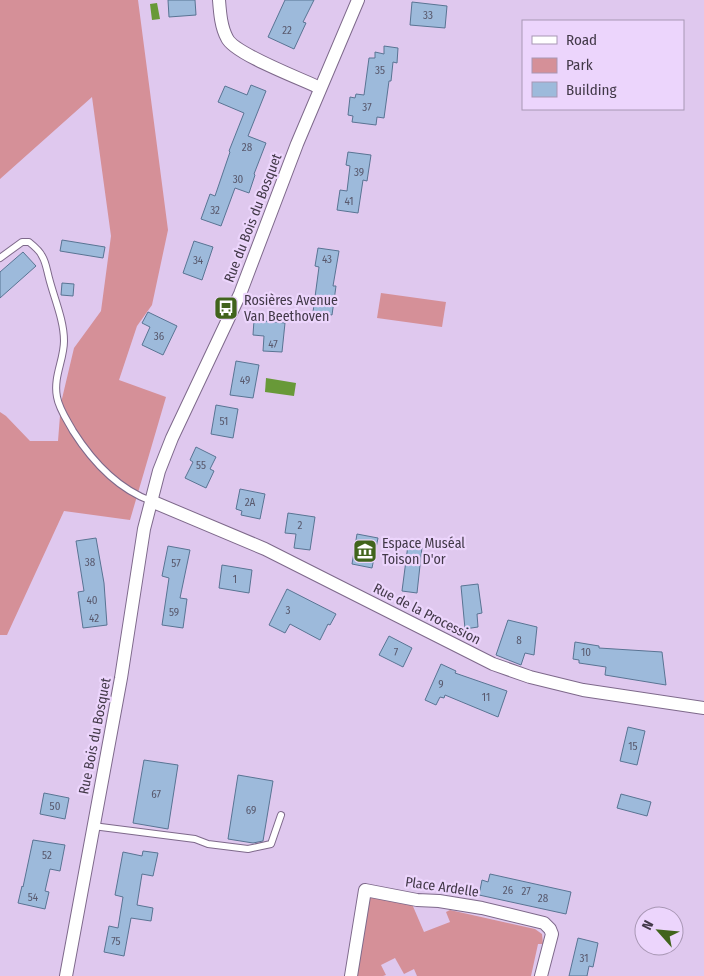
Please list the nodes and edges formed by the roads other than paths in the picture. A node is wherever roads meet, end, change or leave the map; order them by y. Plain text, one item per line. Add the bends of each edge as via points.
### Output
1 (219, 0) edge
2 (358, 0) edge
3 (320, 88) junction
4 (0, 258) edge
5 (151, 501) junction
6 (704, 708) edge
7 (280, 815) dead end
8 (94, 826) junction
9 (66, 976) edge
10 (351, 976) edge
11 (541, 976) edge

1 - 3 street via 227,40 241,52
2 - 3 street, Rue du Bois du Bosquet
3 - 5 street, Rue du Bois du Bosquet via 240,294 172,438
4 - 5 lane via 22,242 29,242 42,256 62,322 62,361 56,379 57,397 64,416 99,466 121,486
5 - 6 street, Rue de la Procession via 265,549 493,664 552,683
5 - 8 street, Rue Bois du Bosquet
7 - 8 lane via 271,844 248,849
8 - 9 street, Rue Bois du Bosquet
10 - 11 street, Place Ardelle via 365,890 482,908 544,923 552,934

